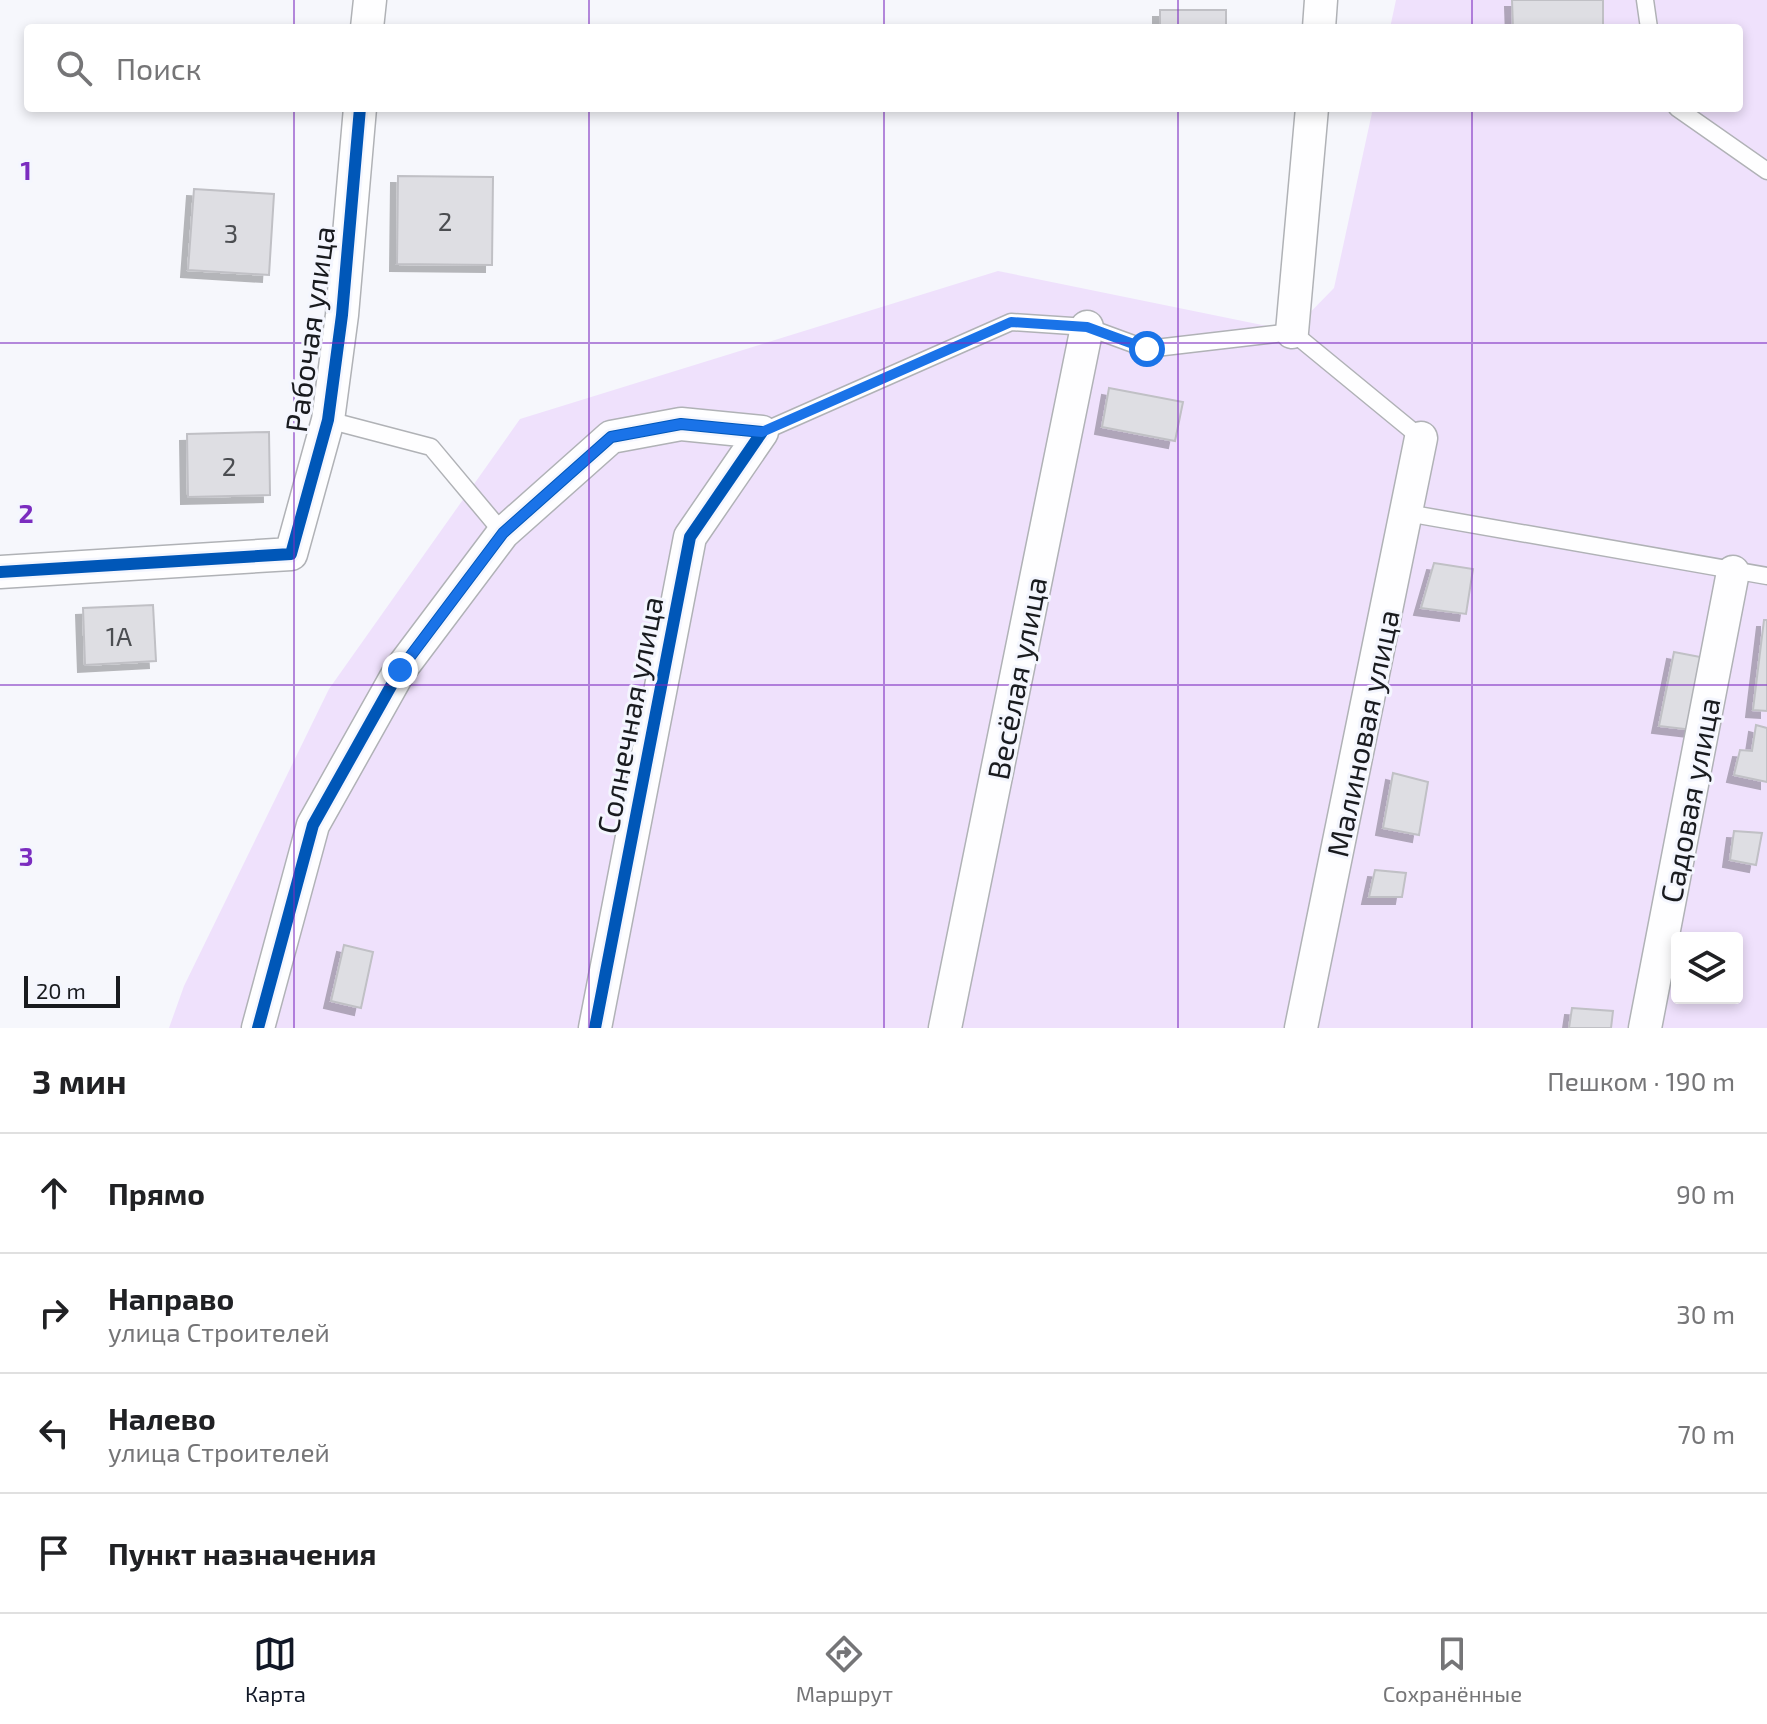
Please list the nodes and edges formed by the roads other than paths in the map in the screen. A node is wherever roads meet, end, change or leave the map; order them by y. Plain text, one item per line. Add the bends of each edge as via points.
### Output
1 (370, 0) edge
2 (1321, 0) edge
3 (1645, 0) edge
4 (367, 24) edge
5 (1319, 24) edge
6 (1648, 24) edge
7 (360, 112) edge
8 (1312, 112) edge
9 (1683, 112) edge
10 (1767, 171) edge
11 (1087, 327) junction
12 (1292, 332) junction
13 (328, 420) junction
14 (762, 432) junction
15 (1421, 438) joint
16 (1407, 513) junction
17 (503, 533) junction
18 (0, 572) edge
19 (1733, 572) junction
20 (1767, 576) edge
21 (258, 1028) edge
22 (595, 1028) edge
23 (945, 1028) edge
24 (1301, 1028) edge
25 (1645, 1028) edge

1 - 4 street
2 - 5 street
3 - 6 lane
7 - 13 street, Рабочая улица
8 - 12 street
9 - 10 lane
11 - 12 lane via 1147,349
11 - 14 lane via 1011,322
11 - 23 street, Весёлая улица
12 - 15 lane
13 - 17 lane via 431,447
13 - 18 street, Рабочая улица via 291,554
14 - 17 street via 681,424 611,437
14 - 22 street, Солнечная улица via 690,537
15 - 16 street, Малиновая улица
16 - 19 lane
16 - 24 street, Малиновая улица
17 - 21 street via 400,670 313,825
19 - 20 lane
19 - 25 street, Садовая улица

